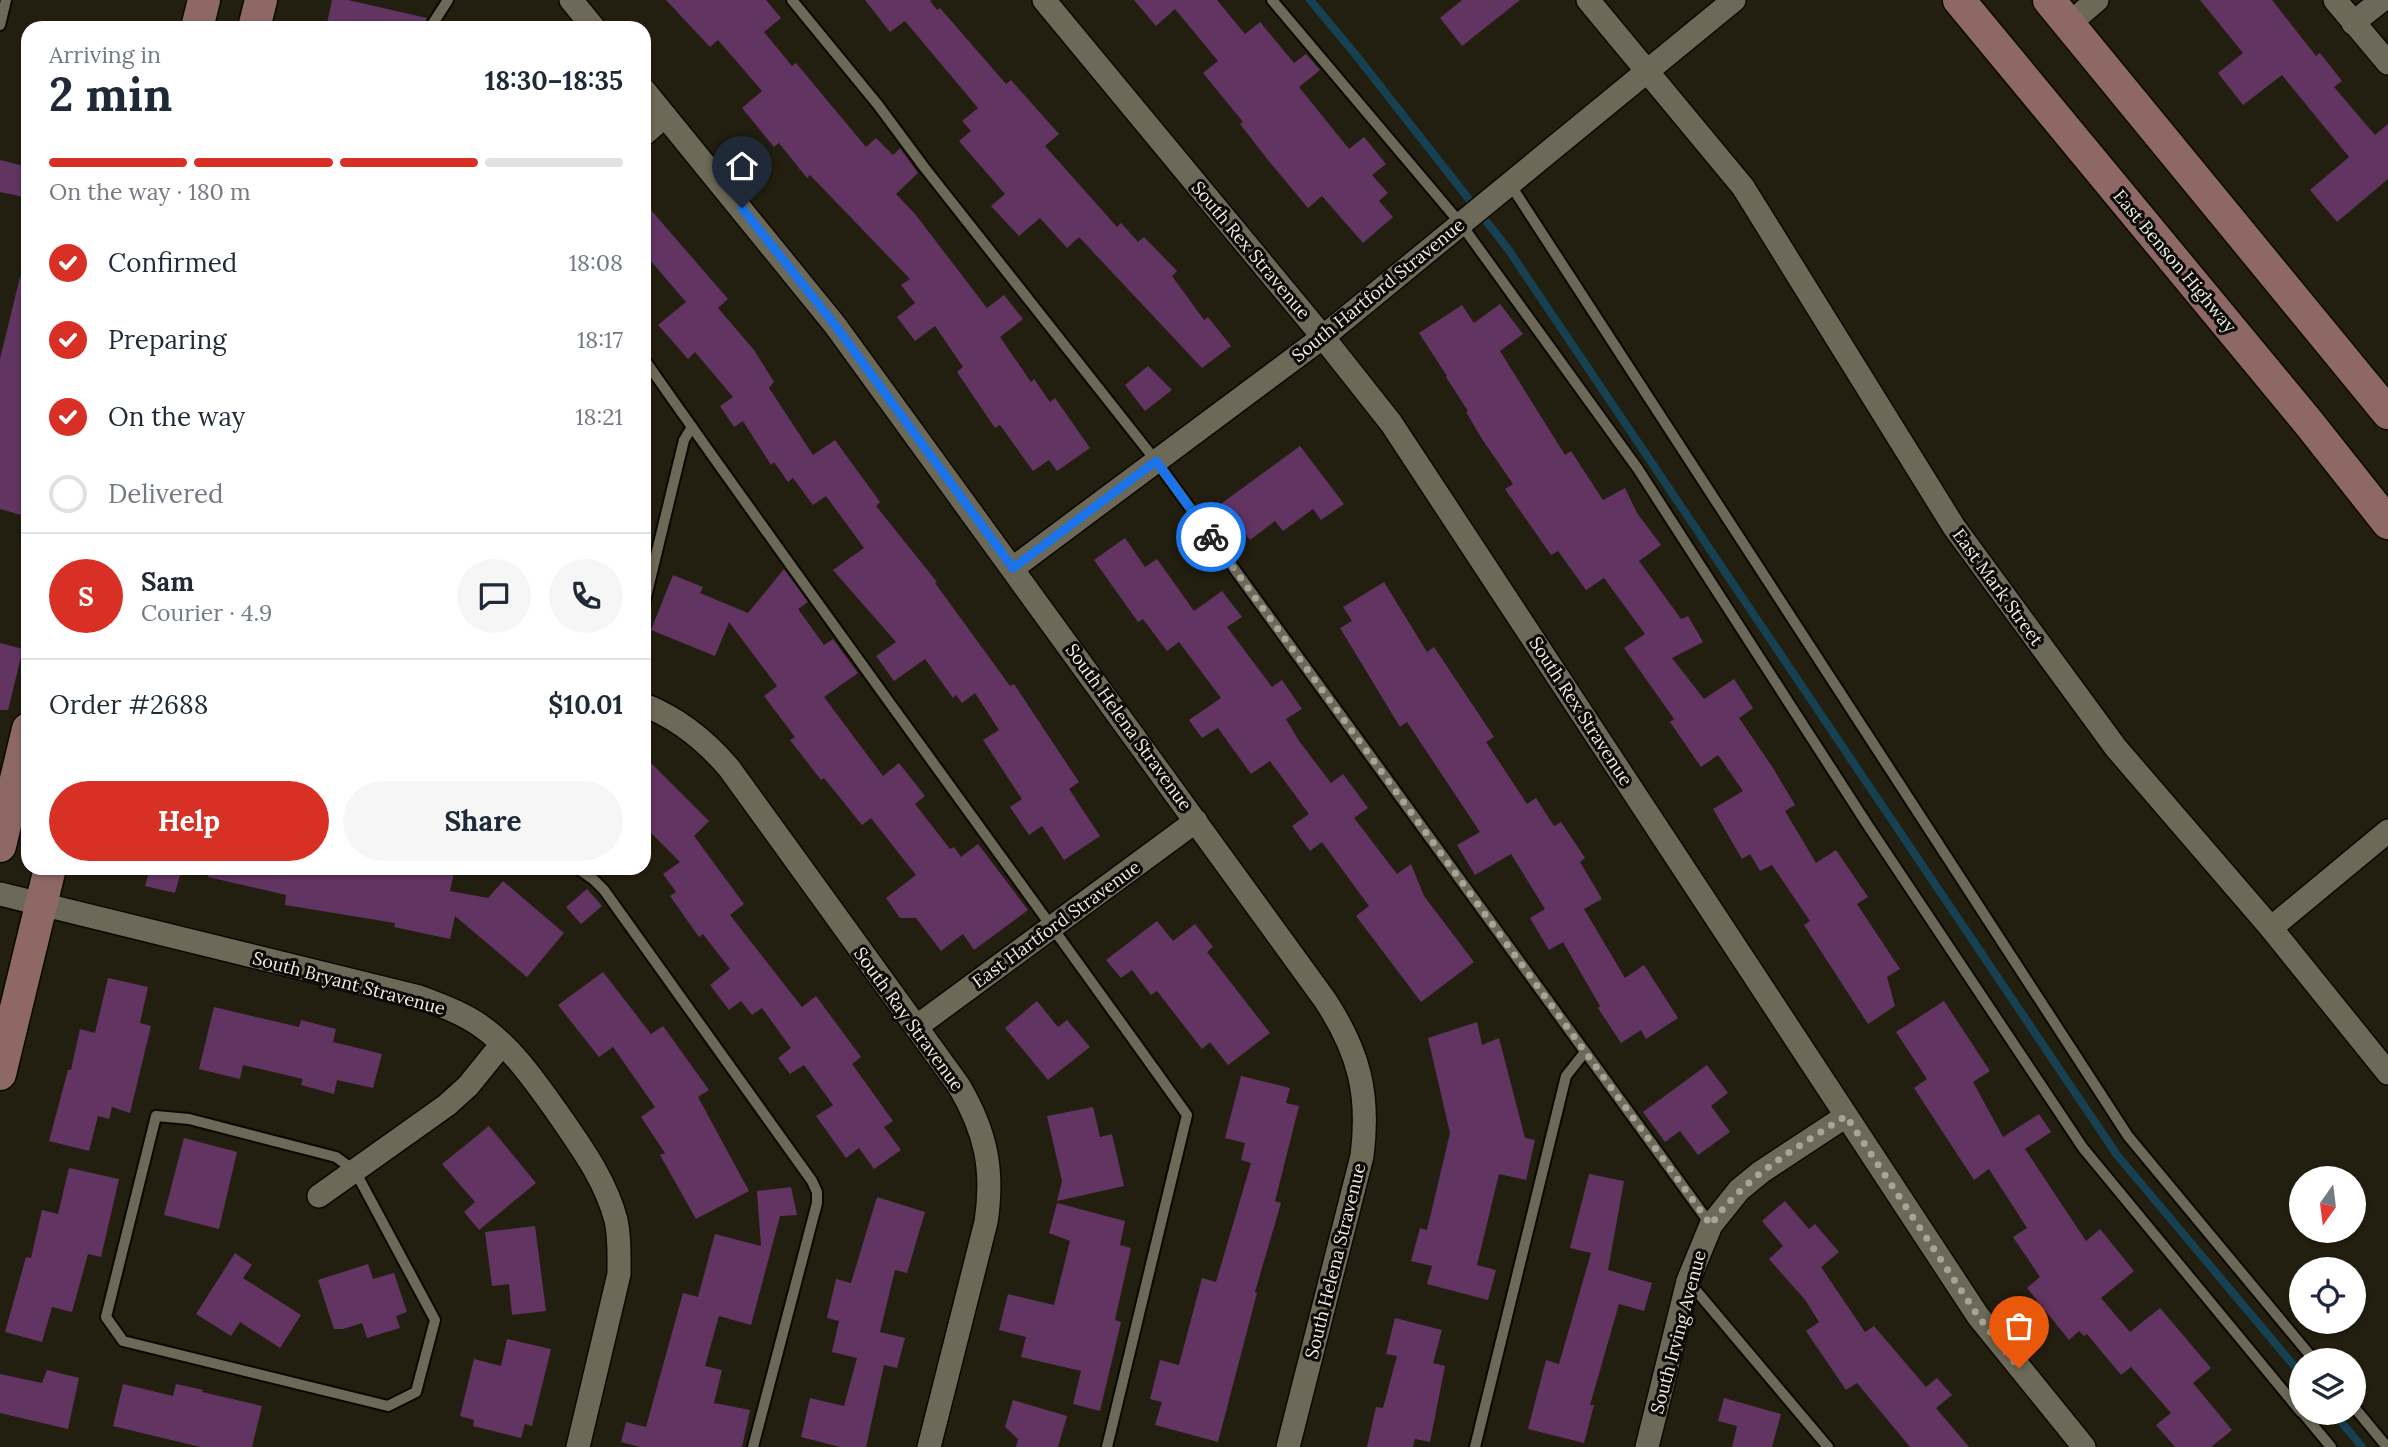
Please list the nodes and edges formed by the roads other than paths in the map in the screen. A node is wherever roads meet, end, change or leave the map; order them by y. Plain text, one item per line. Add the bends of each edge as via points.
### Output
1 (6, 0) edge
2 (204, 0) edge
3 (261, 0) edge
4 (448, 0) edge
5 (571, 0) edge
6 (792, 0) edge
7 (1044, 0) edge
8 (1272, 0) edge
9 (1588, 0) edge
10 (1734, 0) edge
11 (1959, 0) edge
12 (2096, 0) edge
13 (2335, 0) edge
14 (2382, 0) edge
15 (2059, 12) edge
16 (200, 21) edge
17 (256, 21) edge
18 (434, 21) edge
19 (588, 21) edge
20 (2353, 23) junction
21 (0, 25) edge
22 (2388, 64) edge
23 (1647, 72) junction
24 (651, 99) edge
25 (665, 116) junction
26 (651, 128) edge
27 (1510, 184) junction
28 (1461, 224) junction
29 (1323, 337) junction
30 (651, 369) edge
31 (2388, 413) edge
32 (692, 427) junction
33 (1156, 461) junction
34 (2388, 523) edge
35 (1013, 568) junction
36 (651, 576) edge
37 (651, 708) edge
38 (21, 758) edge
39 (1196, 821) junction
40 (2388, 831) edge
41 (0, 846) edge
42 (48, 875) edge
43 (587, 875) edge
44 (0, 894) edge
45 (41, 905) junction
46 (1053, 926) junction
47 (2271, 928) junction
48 (916, 1027) junction
49 (502, 1044) junction
50 (1586, 1052) junction
51 (2388, 1073) edge
52 (0, 1074) edge
53 (1846, 1116) junction
54 (355, 1171) junction
55 (319, 1196) dead end
56 (1711, 1225) junction
57 (1688, 1281) junction
58 (2304, 1348) edge
59 (2289, 1397) edge
60 (2366, 1422) edge
61 (2312, 1425) edge
62 (578, 1447) edge
63 (753, 1447) edge
64 (929, 1447) edge
65 (1107, 1447) edge
66 (1288, 1447) edge
67 (1475, 1447) edge
68 (1647, 1447) edge
69 (1828, 1447) edge
70 (2084, 1447) edge
71 (2330, 1447) edge
72 (2387, 1447) edge

1 - 21 lane
2 - 16 main road
3 - 17 main road
4 - 18 lane
5 - 19 street
6 - 33 lane
7 - 29 street, South Rex Stravenue
8 - 28 lane
9 - 23 street, East Mark Street
10 - 23 street, South Hartford Stravenue
11 - 34 main road, East Benson Highway
12 - 15 street
13 - 20 street
14 - 20 street
15 - 31 main road
20 - 22 street
23 - 27 street, South Hartford Stravenue
23 - 47 street, East Mark Street via 1743,187 1954,527 2116,748
24 - 25 street, South Helena Stravenue
25 - 26 street
25 - 35 street, South Helena Stravenue via 828,315
27 - 28 street, South Hartford Stravenue
27 - 58 lane via 2128,1136
28 - 29 street, South Hartford Stravenue
28 - 59 lane via 1638,469 2083,1148
29 - 33 street, South Hartford Stravenue
29 - 53 street, South Rex Stravenue via 1410,451
30 - 32 lane
32 - 36 lane via 684,440
32 - 46 lane
33 - 35 street, South Hartford Stravenue
33 - 50 lane
35 - 39 street, South Helena Stravenue
37 - 48 street, South Ray Stravenue via 697,735 729,768
38 - 41 main road
39 - 46 street, East Hartford Stravenue
39 - 66 street, South Helena Stravenue via 1340,1023 1356,1061 1365,1102 1362,1156
40 - 47 street
42 - 45 main road
43 - 63 lane via 604,890 817,1192
44 - 45 street, South Bryant Stravenue
45 - 49 street, South Bryant Stravenue via 419,998 461,1014
45 - 52 main road
46 - 48 street, East Hartford Stravenue
46 - 65 lane via 1187,1115
47 - 51 street, East Mark Street
48 - 64 street, South Ray Stravenue via 970,1105 990,1172 986,1222
49 - 54 street via 447,1105
49 - 62 street, South Bryant Stravenue via 532,1077 585,1152 616,1222 620,1247 617,1283
50 - 56 lane
50 - 67 lane via 1566,1076
53 - 56 street, South Irving Avenue via 1761,1172 1739,1190
53 - 70 street, South Rex Stravenue via 1978,1316
54 - 54 lane via 435,1320 416,1392 388,1406 123,1340 106,1317 156,1116 189,1119 336,1157
54 - 55 street
56 - 57 street, South Irving Avenue
57 - 68 street, South Irving Avenue
57 - 69 lane
60 - 72 lane
61 - 71 lane

